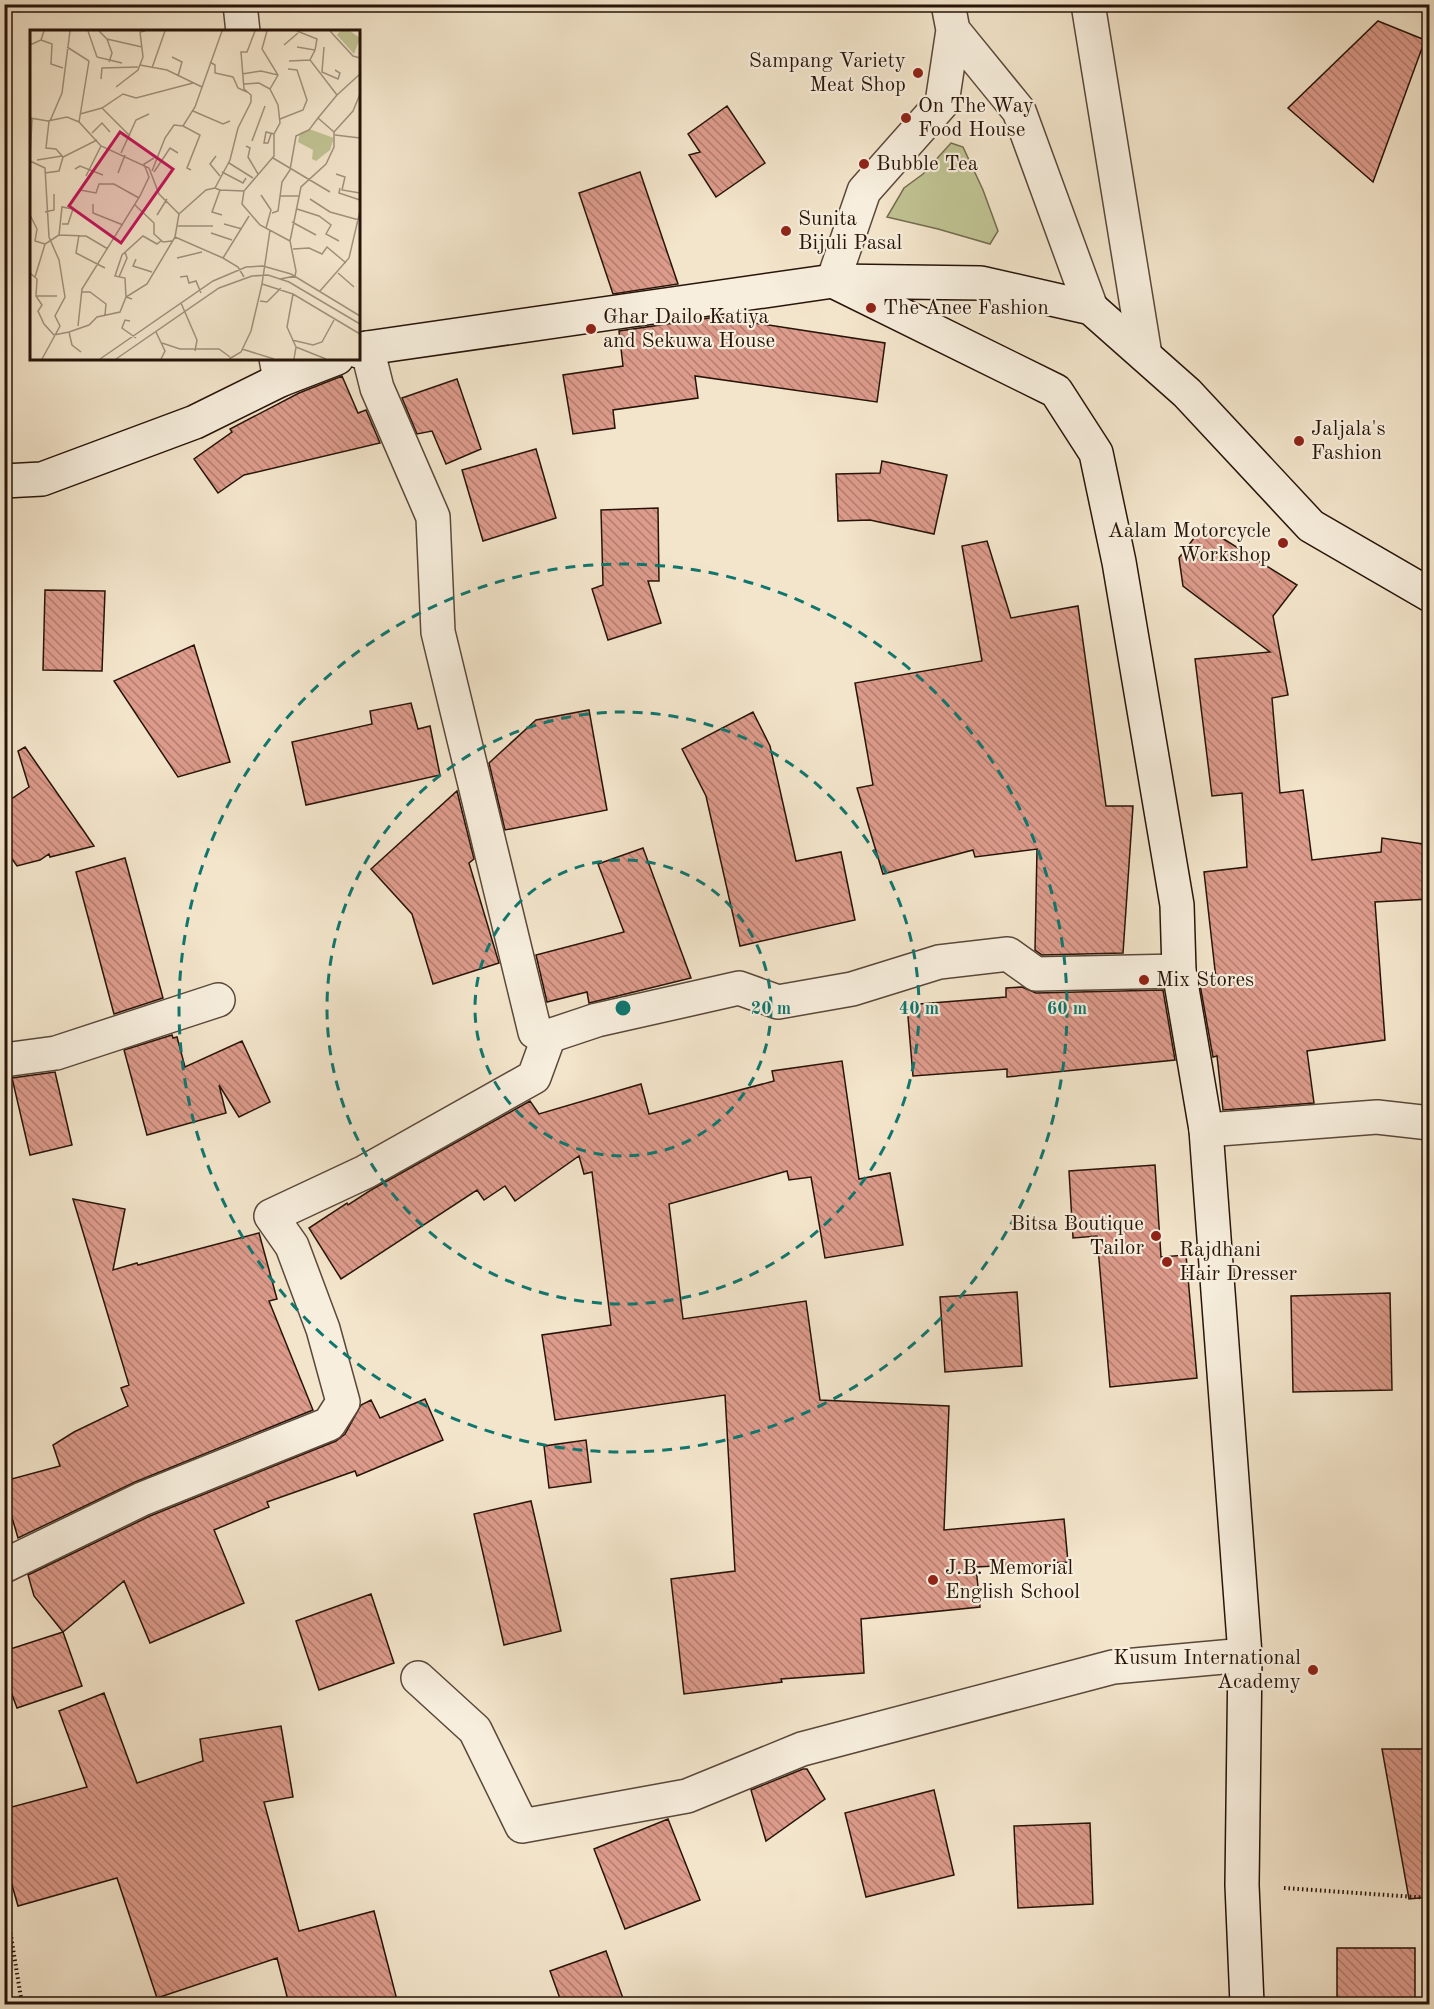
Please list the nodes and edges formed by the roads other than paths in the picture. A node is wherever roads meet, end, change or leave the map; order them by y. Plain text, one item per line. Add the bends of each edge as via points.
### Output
1 (240, 4) edge
2 (1088, 4) edge
3 (951, 17) edge
4 (243, 30) edge
5 (833, 280) junction
6 (1091, 308) junction
7 (360, 351) edge
8 (1145, 355) junction
9 (318, 360) edge
10 (359, 360) edge
11 (278, 369) edge
12 (4, 481) edge
13 (1430, 595) edge
14 (1179, 971) junction
15 (218, 1000) dead end
16 (548, 1040) junction
17 (4, 1060) edge
18 (1430, 1123) edge
19 (1206, 1130) junction
20 (4, 1566) edge
21 (1245, 1655) junction
22 (418, 1678) dead end
23 (1247, 2004) edge

1 - 4 street
2 - 8 street
3 - 5 street via 942,103 864,190
3 - 6 street via 1019,111
5 - 6 street via 981,283
5 - 7 street
5 - 14 street via 1056,390 1096,453 1119,562 1177,905
6 - 8 street
8 - 13 street via 1187,393 1311,526
9 - 11 street
10 - 16 street via 376,388 433,517 438,632 535,1032
11 - 12 street via 195,422 42,479
14 - 16 street via 1036,974 1008,954 939,962 852,989 778,1002 739,988 597,1020 549,1036
14 - 19 street
15 - 17 street via 56,1053
16 - 20 street via 534,1077 364,1172 271,1216 292,1246 323,1329 343,1402 328,1424 142,1498
18 - 19 street via 1377,1117
19 - 21 street
21 - 22 street via 1113,1667 802,1749 687,1796 522,1826 475,1730
21 - 23 street via 1242,1885

